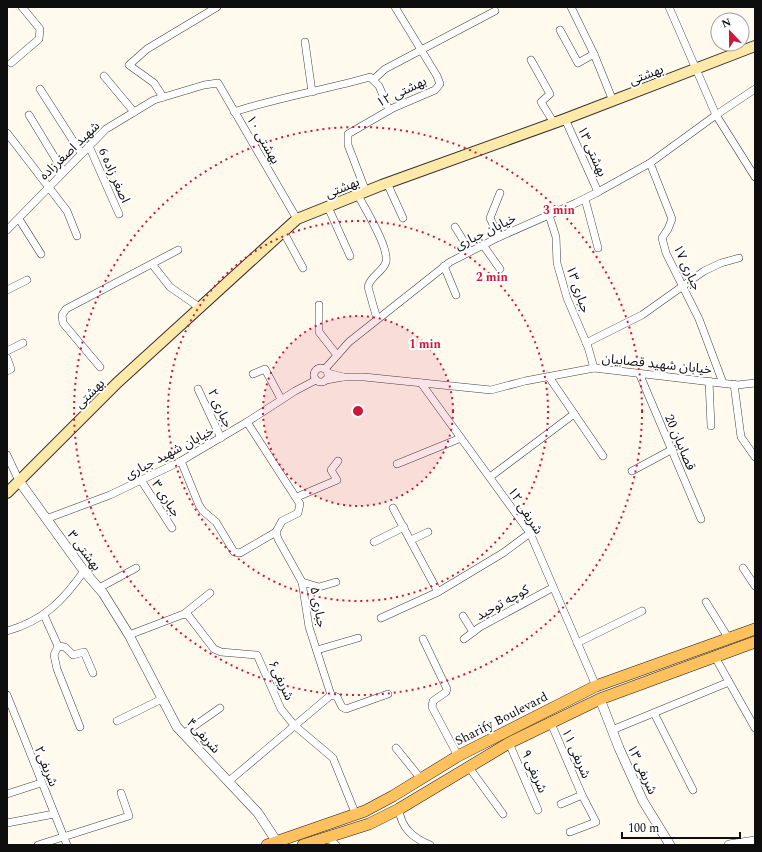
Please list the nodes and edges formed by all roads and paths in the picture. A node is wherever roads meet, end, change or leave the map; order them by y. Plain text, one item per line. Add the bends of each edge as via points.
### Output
1 (22, 7) edge
2 (217, 7) edge
3 (395, 7) edge
4 (571, 7) edge
5 (669, 7) edge
6 (495, 11) dead end
7 (560, 30) dead end
8 (305, 42) dead end
9 (755, 46) edge
10 (421, 50) junction
11 (594, 54) junction
12 (531, 60) dead end
13 (11, 63) dead end
14 (696, 69) junction
15 (104, 76) dead end
16 (373, 80) junction
17 (204, 85) joint
18 (40, 89) dead end
19 (755, 89) edge
20 (312, 92) junction
21 (163, 98) junction
22 (613, 101) junction
23 (388, 110) junction
24 (134, 112) junction
25 (234, 112) junction
26 (716, 114) junction
27 (29, 115) dead end
28 (565, 119) junction
29 (554, 123) junction
30 (7, 133) edge
31 (89, 146) junction
32 (81, 153) junction
33 (650, 162) junction
34 (63, 172) junction
35 (755, 177) edge
36 (387, 184) junction
37 (48, 187) junction
38 (598, 192) junction
39 (362, 193) junction
40 (500, 193) dead end
41 (585, 199) junction
42 (328, 207) junction
43 (119, 214) dead end
44 (549, 215) junction
45 (403, 218) dead end
46 (19, 219) junction
47 (297, 219) junction
48 (455, 227) dead end
49 (7, 230) edge
50 (283, 231) junction
51 (77, 236) dead end
52 (499, 237) junction
53 (483, 245) junction
54 (598, 248) dead end
55 (178, 250) dead end
56 (470, 252) junction
57 (41, 254) dead end
58 (350, 256) dead end
59 (739, 258) dead end
60 (152, 264) junction
61 (444, 266) junction
62 (303, 268) dead end
63 (500, 269) dead end
64 (27, 280) dead end
65 (683, 287) junction
66 (7, 290) edge
67 (456, 295) dead end
68 (318, 305) dead end
69 (199, 308) junction
70 (377, 319) junction
71 (586, 342) junction
72 (23, 343) dead end
73 (7, 351) edge
74 (337, 355) junction
75 (7, 358) edge
76 (100, 367) dead end
77 (594, 368) junction
78 (7, 370) edge
79 (639, 373) junction
80 (254, 374) dead end
81 (326, 374) junction
82 (315, 377) junction
83 (549, 377) junction
84 (709, 381) junction
85 (421, 383) junction
86 (723, 383) junction
87 (755, 383) edge
88 (734, 384) junction
89 (198, 389) dead end
90 (281, 399) junction
91 (574, 414) junction
92 (247, 422) junction
93 (711, 426) dead end
94 (221, 438) junction
95 (461, 438) junction
96 (671, 450) junction
97 (7, 455) edge
98 (603, 456) dead end
99 (755, 458) edge
100 (181, 461) junction
101 (338, 461) dead end
102 (397, 464) dead end
103 (632, 471) dead end
104 (490, 477) junction
105 (141, 480) junction
106 (19, 481) junction
107 (7, 493) edge
108 (297, 498) junction
109 (393, 508) dead end
110 (46, 519) junction
111 (701, 519) dead end
112 (404, 527) junction
113 (172, 528) dead end
114 (276, 532) junction
115 (428, 532) dead end
116 (530, 533) junction
117 (411, 540) junction
118 (374, 542) dead end
119 (136, 568) dead end
120 (743, 568) dead end
121 (84, 571) junction
122 (302, 582) junction
123 (336, 582) dead end
124 (755, 586) edge
125 (99, 588) junction
126 (552, 588) junction
127 (438, 592) junction
128 (210, 593) dead end
129 (706, 602) dead end
130 (642, 611) dead end
131 (184, 614) junction
132 (44, 615) junction
133 (463, 616) dead end
134 (381, 618) dead end
135 (755, 629) edge
136 (7, 631) edge
137 (473, 632) junction
138 (129, 635) junction
139 (358, 638) dead end
140 (729, 638) junction
141 (423, 639) dead end
142 (464, 639) dead end
143 (755, 642) edge
144 (577, 643) junction
145 (58, 646) junction
146 (317, 650) junction
147 (715, 657) junction
148 (93, 673) dead end
149 (729, 682) junction
150 (596, 686) junction
151 (388, 694) dead end
152 (331, 695) junction
153 (7, 696) edge
154 (162, 698) junction
155 (600, 699) junction
156 (220, 708) dead end
157 (654, 713) junction
158 (117, 721) dead end
159 (550, 721) junction
160 (294, 725) junction
161 (80, 727) dead end
162 (755, 728) edge
163 (612, 730) junction
164 (184, 734) junction
165 (489, 740) junction
166 (509, 743) junction
167 (396, 748) dead end
168 (495, 751) junction
169 (458, 756) junction
170 (468, 766) junction
171 (421, 779) junction
172 (229, 781) junction
173 (42, 783) junction
174 (693, 790) dead end
175 (121, 793) dead end
176 (7, 794) edge
177 (582, 795) junction
178 (561, 804) dead end
179 (399, 809) junction
180 (538, 810) dead end
181 (54, 814) junction
182 (503, 814) dead end
183 (356, 815) junction
184 (7, 823) edge
185 (570, 832) dead end
186 (63, 836) junction
187 (755, 840) edge
188 (332, 841) edge
189 (272, 843) edge
190 (38, 845) edge
191 (67, 845) edge
192 (303, 845) edge
193 (430, 845) edge
194 (670, 845) edge
195 (729, 845) edge

1 - 13 street via 40,29 39,39
2 - 21 street via 147,49 129,65 154,83
3 - 10 street, بهشتی ۱۲
4 - 11 street
5 - 14 street
6 - 10 street
7 - 11 street via 578,63
8 - 20 street
9 - 14 main road, بهشتی
10 - 16 street via 385,69
10 - 23 street, بهشتی ۱۲ via 440,84 434,90
11 - 22 street
12 - 29 street via 550,94 540,102
14 - 22 main road, بهشتی
14 - 26 street
15 - 24 street
16 - 20 street via 370,77
16 - 23 street via 379,86
17 - 21 street, شهید اصغرزاده
17 - 25 street, بهشتی ۱۰ via 218,83
18 - 32 street
19 - 26 street, خیابان جباری
20 - 25 street via 266,101
21 - 24 street, شهید اصغرزاده via 154,100
22 - 28 main road, بهشتی
23 - 39 street, بهشتی ۱۲ via 348,134 348,146
24 - 31 street, شهید اصغرزاده via 106,129
25 - 47 street, بهشتی ۱۰
26 - 33 street, خیابان جباری
26 - 35 street
27 - 34 street
28 - 29 main road, بهشتی
28 - 38 street, بهشتی ۱۳
29 - 36 main road, بهشتی
30 - 37 street
31 - 32 street, شهید اصغرزاده
31 - 43 street, اصغر زاده 6
32 - 34 street, شهید اصغرزاده
33 - 38 street, خیابان جباری
33 - 65 street, جباری ۱۷ via 672,219 662,238 666,253
34 - 37 street, شهید اصغرزاده
36 - 39 main road, بهشتی
36 - 45 street
37 - 46 street, شهید اصغرزاده
37 - 51 street via 67,211
38 - 41 street, خیابان جباری
39 - 42 main road, بهشتی
39 - 70 street via 386,256 384,266 368,287
40 - 52 street via 490,218
41 - 44 street, خیابان جباری
41 - 54 street
42 - 47 main road, بهشتی
42 - 58 street
44 - 52 street, خیابان جباری
44 - 71 street, جباری ۱۳ via 556,236 557,263 567,298
46 - 49 street, شهید اصغرزاده
46 - 57 street
47 - 50 main road, بهشتی
48 - 56 street
50 - 62 street
50 - 69 main road, بهشتی
52 - 53 street, خیابان جباری
53 - 56 street, خیابان جباری
53 - 63 street
55 - 60 street
56 - 61 street, خیابان جباری
59 - 65 street via 704,271
60 - 69 street via 170,287
60 - 76 street via 66,309 62,315 63,324
61 - 67 street
61 - 70 street, خیابان جباری
64 - 66 street
65 - 71 street via 642,315
65 - 86 street, جباری ۱۷ via 699,318
68 - 74 street via 319,332
69 - 106 main road, بهشتی via 117,383
70 - 74 street, خیابان جباری
71 - 77 street, جباری ۱۳
72 - 73 street
74 - 81 street, خیابان جباری
75 - 78 street via 11,369
77 - 79 street, خیابان شهید قصابیان
77 - 83 street, خیابان شهید قصابیان
79 - 84 street, خیابان شهید قصابیان
79 - 96 street, قصابیان 20
80 - 90 street via 265,369
81 - 82 street via 323,382
81 - 82 street, خیابان شهید جباری via 317,369
81 - 85 street, خیابان شهید قصابیان
82 - 90 street, خیابان شهید جباری
83 - 85 street, خیابان شهید قصابیان via 525,380 491,390
83 - 91 street
84 - 86 street, خیابان شهید قصابیان
84 - 93 street
85 - 95 street, شریفی ۱۲
86 - 88 street, خیابان شهید قصابیان
87 - 88 street, خیابان شهید قصابیان
88 - 99 street via 741,437
89 - 94 street, جباری ۲
90 - 92 street, خیابان شهید جباری
91 - 98 street
91 - 104 street
92 - 94 street, خیابان شهید جباری
92 - 108 street
94 - 100 street, خیابان شهید جباری
95 - 102 street
95 - 104 street, شریفی ۱۲
96 - 103 street
96 - 111 street, قصابیان 20
97 - 106 street
100 - 105 street, خیابان شهید جباری
100 - 114 street via 199,505 216,522 234,552 240,553
101 - 108 street via 332,470 337,480
104 - 116 street, شریفی ۱۲
105 - 110 street, خیابان شهید جباری via 110,495
105 - 113 street, جباری ۳
106 - 107 main road, بهشتی
106 - 110 street, بهشتی ۳
108 - 114 street via 300,504 298,513 282,521
109 - 112 street
110 - 121 street, بهشتی ۳
112 - 117 street
112 - 118 street
114 - 122 street, جباری ۵
115 - 117 street
116 - 126 street, شریفی ۱۲
116 - 127 street via 503,553
117 - 127 street
119 - 125 street
120 - 124 street
121 - 125 street, بهشتی ۳
121 - 132 street via 71,590
122 - 123 street via 319,587
122 - 146 street, جباری ۵ via 309,627
125 - 138 street, بهشتی ۳
126 - 137 street, کوچه توحید
126 - 144 street, شریفی ۱۲
127 - 134 street
128 - 131 street
129 - 140 street
130 - 144 street
131 - 138 street
131 - 160 street, شریفی۶ via 188,615 214,649 221,652 257,655 281,709
132 - 136 street via 25,626
132 - 145 street
133 - 137 street
135 - 140 main road, Sharify Boulevard
137 - 142 street, کوچه توحید
138 - 154 street, شریفی۴
139 - 146 street
140 - 150 main road, Sharify Boulevard
141 - 169 street via 447,689 433,701 432,707
143 - 147 main road, Sharify Boulevard
144 - 150 street, شریفی ۱۲
145 - 148 street via 65,647 73,655 84,652
145 - 161 street via 54,655 56,668
146 - 152 street, جباری ۵
147 - 149 street
147 - 155 main road, Sharify Boulevard
149 - 157 street
149 - 162 street
150 - 165 main road, Sharify Boulevard
151 - 152 street via 346,708 342,707 337,697
152 - 160 street
153 - 173 street, شریفی۲
154 - 158 street
154 - 164 street, شریفی۴ via 177,727
155 - 159 main road, Sharify Boulevard
155 - 163 street, شریفی ۱۳
156 - 164 street
157 - 163 street
157 - 174 street
159 - 166 main road, Sharify Boulevard
159 - 177 street, شریفی ۱۱
160 - 172 street
160 - 183 street, شریفی۶ via 333,758
163 - 194 street, شریفی ۱۳ via 643,802
164 - 172 street, شریفی۴
165 - 168 main road
165 - 169 main road, Sharify Boulevard
166 - 168 main road, Sharify Boulevard
166 - 180 street, شریفی ۹
167 - 171 street
168 - 170 main road, Sharify Boulevard
169 - 171 main road, Sharify Boulevard
170 - 179 main road, Sharify Boulevard
170 - 182 street
171 - 183 main road, Sharify Boulevard
172 - 189 street, شریفی۴ via 258,813
173 - 176 street
173 - 181 street, شریفی۲
175 - 186 street via 129,816
177 - 178 street, شریفی ۱۱
177 - 185 street via 596,822
179 - 188 main road, Sharify Boulevard
179 - 193 street via 403,825 411,834
181 - 184 street
181 - 186 street, شریفی۲
183 - 189 main road, Sharify Boulevard
186 - 190 street
186 - 191 street, شریفی۲
187 - 195 street
188 - 192 main road, Sharify Boulevard

